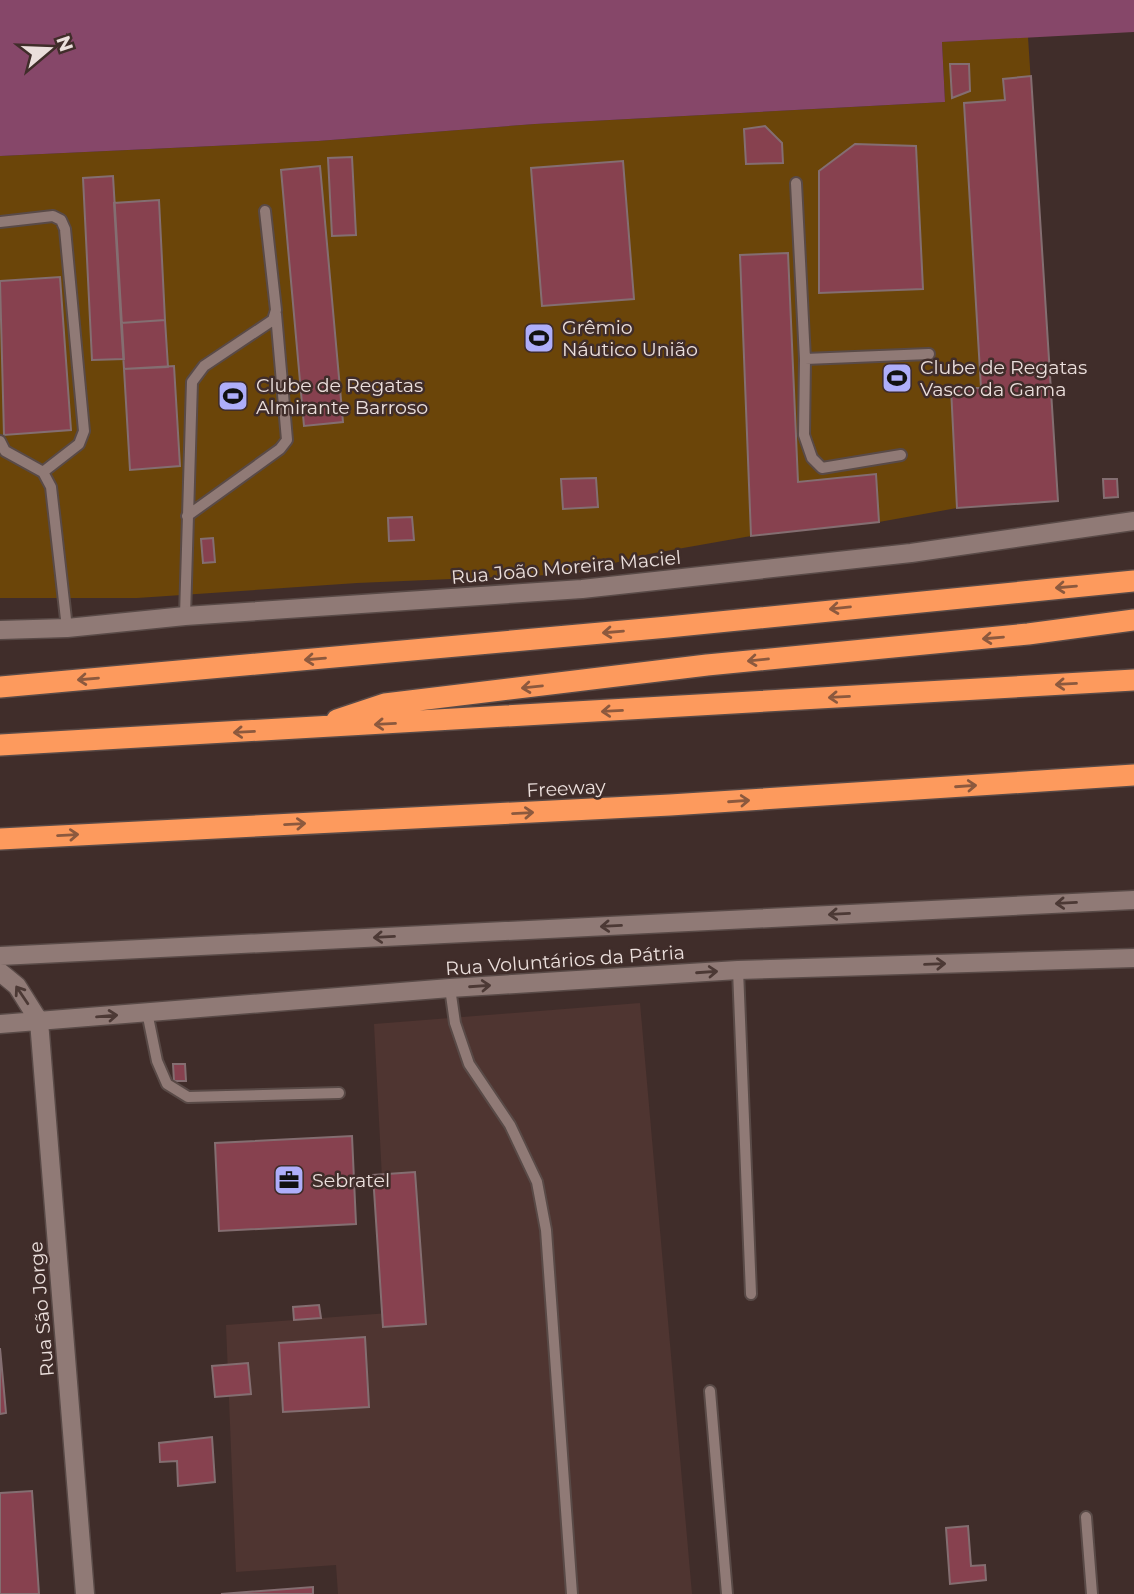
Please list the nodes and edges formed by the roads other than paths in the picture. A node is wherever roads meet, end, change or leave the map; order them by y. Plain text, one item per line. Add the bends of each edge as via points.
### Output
1 (796, 183) dead end
2 (265, 211) dead end
3 (0, 222) edge
4 (276, 310) junction
5 (929, 354) dead end
6 (805, 359) junction
7 (0, 441) edge
8 (901, 455) dead end
9 (43, 472) junction
10 (187, 516) junction
11 (1134, 521) edge
12 (1134, 581) edge
13 (185, 616) junction
14 (1134, 620) edge
15 (68, 628) junction
16 (0, 631) edge
17 (1134, 680) edge
18 (0, 687) edge
19 (312, 728) junction
20 (0, 745) edge
21 (1134, 775) edge
22 (0, 839) edge
23 (1134, 900) edge
24 (0, 956) edge
25 (1134, 958) edge
26 (738, 970) junction
27 (0, 972) edge
28 (450, 988) junction
29 (147, 1012) junction
30 (39, 1021) junction
31 (0, 1024) edge
32 (338, 1093) dead end
33 (751, 1294) dead end
34 (710, 1391) dead end
35 (1086, 1517) dead end
36 (85, 1594) edge
37 (572, 1594) edge
38 (727, 1594) edge
39 (1092, 1594) edge

1 - 6 lane
2 - 4 lane
3 - 9 lane via 53,216 65,229 84,431 79,444
4 - 10 lane via 273,320 204,366 192,382
4 - 10 lane via 286,440
5 - 6 lane
6 - 8 lane via 804,435 812,458 822,468
7 - 9 lane via 5,451
9 - 15 lane via 51,487
10 - 13 lane
11 - 13 main road, Rua João Moreira Maciel via 911,553 582,589
12 -> 18 highway
13 - 15 main road, Rua João Moreira Maciel
14 -> 19 highway via 385,704
15 - 16 main road, Rua João Moreira Maciel
17 -> 19 highway
19 -> 20 highway
22 -> 21 highway, Freeway via 670,805
23 -> 24 main road, Rua Voluntários da Pátria
26 -> 25 main road, Rua Voluntários da Pátria
28 -> 26 main road, Rua Voluntários da Pátria
26 - 33 lane
30 -> 27 main road via 16,986
28 - 29 main road, Rua Voluntários da Pátria
28 - 37 lane via 455,1024 470,1064 510,1125 537,1182 545,1230
30 -> 29 main road, Rua Voluntários da Pátria
29 - 32 lane via 167,1084 188,1097
30 - 31 main road, Rua Voluntários da Pátria
30 - 36 main road, Rua São Jorge
34 - 38 lane
35 - 39 lane

